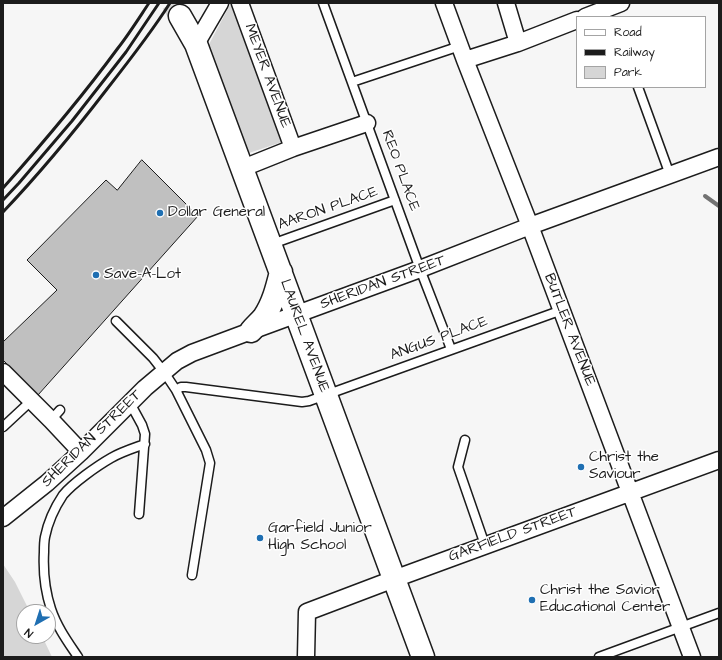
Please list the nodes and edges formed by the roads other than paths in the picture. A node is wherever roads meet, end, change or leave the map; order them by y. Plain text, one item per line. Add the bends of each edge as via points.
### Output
1 (220, 3) edge
2 (240, 3) edge
3 (323, 3) edge
4 (444, 3) edge
5 (506, 3) edge
6 (614, 9) edge
7 (180, 16) tunnel mouth
8 (589, 16) edge
9 (576, 20) edge
10 (196, 44) junction
11 (518, 44) junction
12 (462, 53) junction
13 (352, 82) junction
14 (638, 88) edge
15 (368, 123) junction
16 (293, 148) junction
17 (719, 157) edge
18 (242, 168) junction
19 (670, 175) junction
20 (395, 200) junction
21 (530, 226) junction
22 (270, 244) junction
23 (420, 269) junction
24 (280, 272) junction
25 (562, 310) junction
26 (296, 315) junction
27 (116, 321) dead end
28 (251, 331) junction
29 (451, 349) junction
30 (3, 372) edge
31 (164, 372) junction
32 (176, 390) junction
33 (326, 395) junction
34 (32, 400) junction
35 (130, 403) junction
36 (3, 427) edge
37 (465, 440) dead end
38 (145, 444) junction
39 (81, 452) junction
40 (719, 460) edge
41 (630, 492) junction
42 (139, 514) dead end
43 (3, 518) edge
44 (486, 545) junction
45 (192, 575) dead end
46 (394, 579) junction
47 (719, 613) edge
48 (681, 627) junction
49 (78, 657) edge
50 (306, 657) edge
51 (423, 657) edge
52 (599, 657) edge
53 (692, 657) edge

1 - 10 street
2 - 16 street, MEYER AVENUE
3 - 13 lane, REO PLACE
4 - 12 street, BUTLER AVENUE
5 - 11 street
6 - 8 street
7 - 10 street, LAUREL AVENUE
9 - 11 street
10 - 18 street, LAUREL AVENUE
11 - 12 street
12 - 13 lane
12 - 21 street, BUTLER AVENUE
13 - 15 lane, REO PLACE
14 - 19 lane
15 - 16 street
15 - 20 lane, REO PLACE
16 - 18 street
17 - 19 street, SHERIDAN STREET
18 - 22 street, LAUREL AVENUE
19 - 21 street, SHERIDAN STREET
20 - 22 lane, AARON PLACE
20 - 23 lane, REO PLACE
21 - 23 street, SHERIDAN STREET
21 - 25 street, BUTLER AVENUE
22 - 24 street, LAUREL AVENUE
23 - 26 street, SHERIDAN STREET
23 - 29 lane, REO PLACE
24 - 26 street, LAUREL AVENUE
24 - 28 street via 270,306
25 - 29 lane, ANGUS PLACE
25 - 41 street, BUTLER AVENUE
26 - 28 street, SHERIDAN STREET
26 - 33 street, LAUREL AVENUE
27 - 31 lane
28 - 31 street, SHERIDAN STREET via 192,353
29 - 33 lane, ANGUS PLACE
30 - 34 street
31 - 32 lane
31 - 35 street, SHERIDAN STREET
32 - 33 lane, ANGUS PLACE via 186,387 302,402
32 - 45 lane via 210,463
33 - 46 street, LAUREL AVENUE
34 - 36 lane
34 - 39 street via 55,415
35 - 38 lane via 142,425
35 - 39 street, SHERIDAN STREET
37 - 44 lane via 458,467
38 - 42 lane
38 - 49 lane via 112,457 79,480 64,494 48,524 44,538 46,590 58,624
39 - 43 street, SHERIDAN STREET
40 - 41 street, GARFIELD STREET
41 - 44 street, GARFIELD STREET
41 - 48 street, BUTLER AVENUE
44 - 46 street, GARFIELD STREET
46 - 50 street, GARFIELD STREET via 307,612
46 - 51 street, LAUREL AVENUE
47 - 48 lane
48 - 52 lane
48 - 53 street, BUTLER AVENUE

